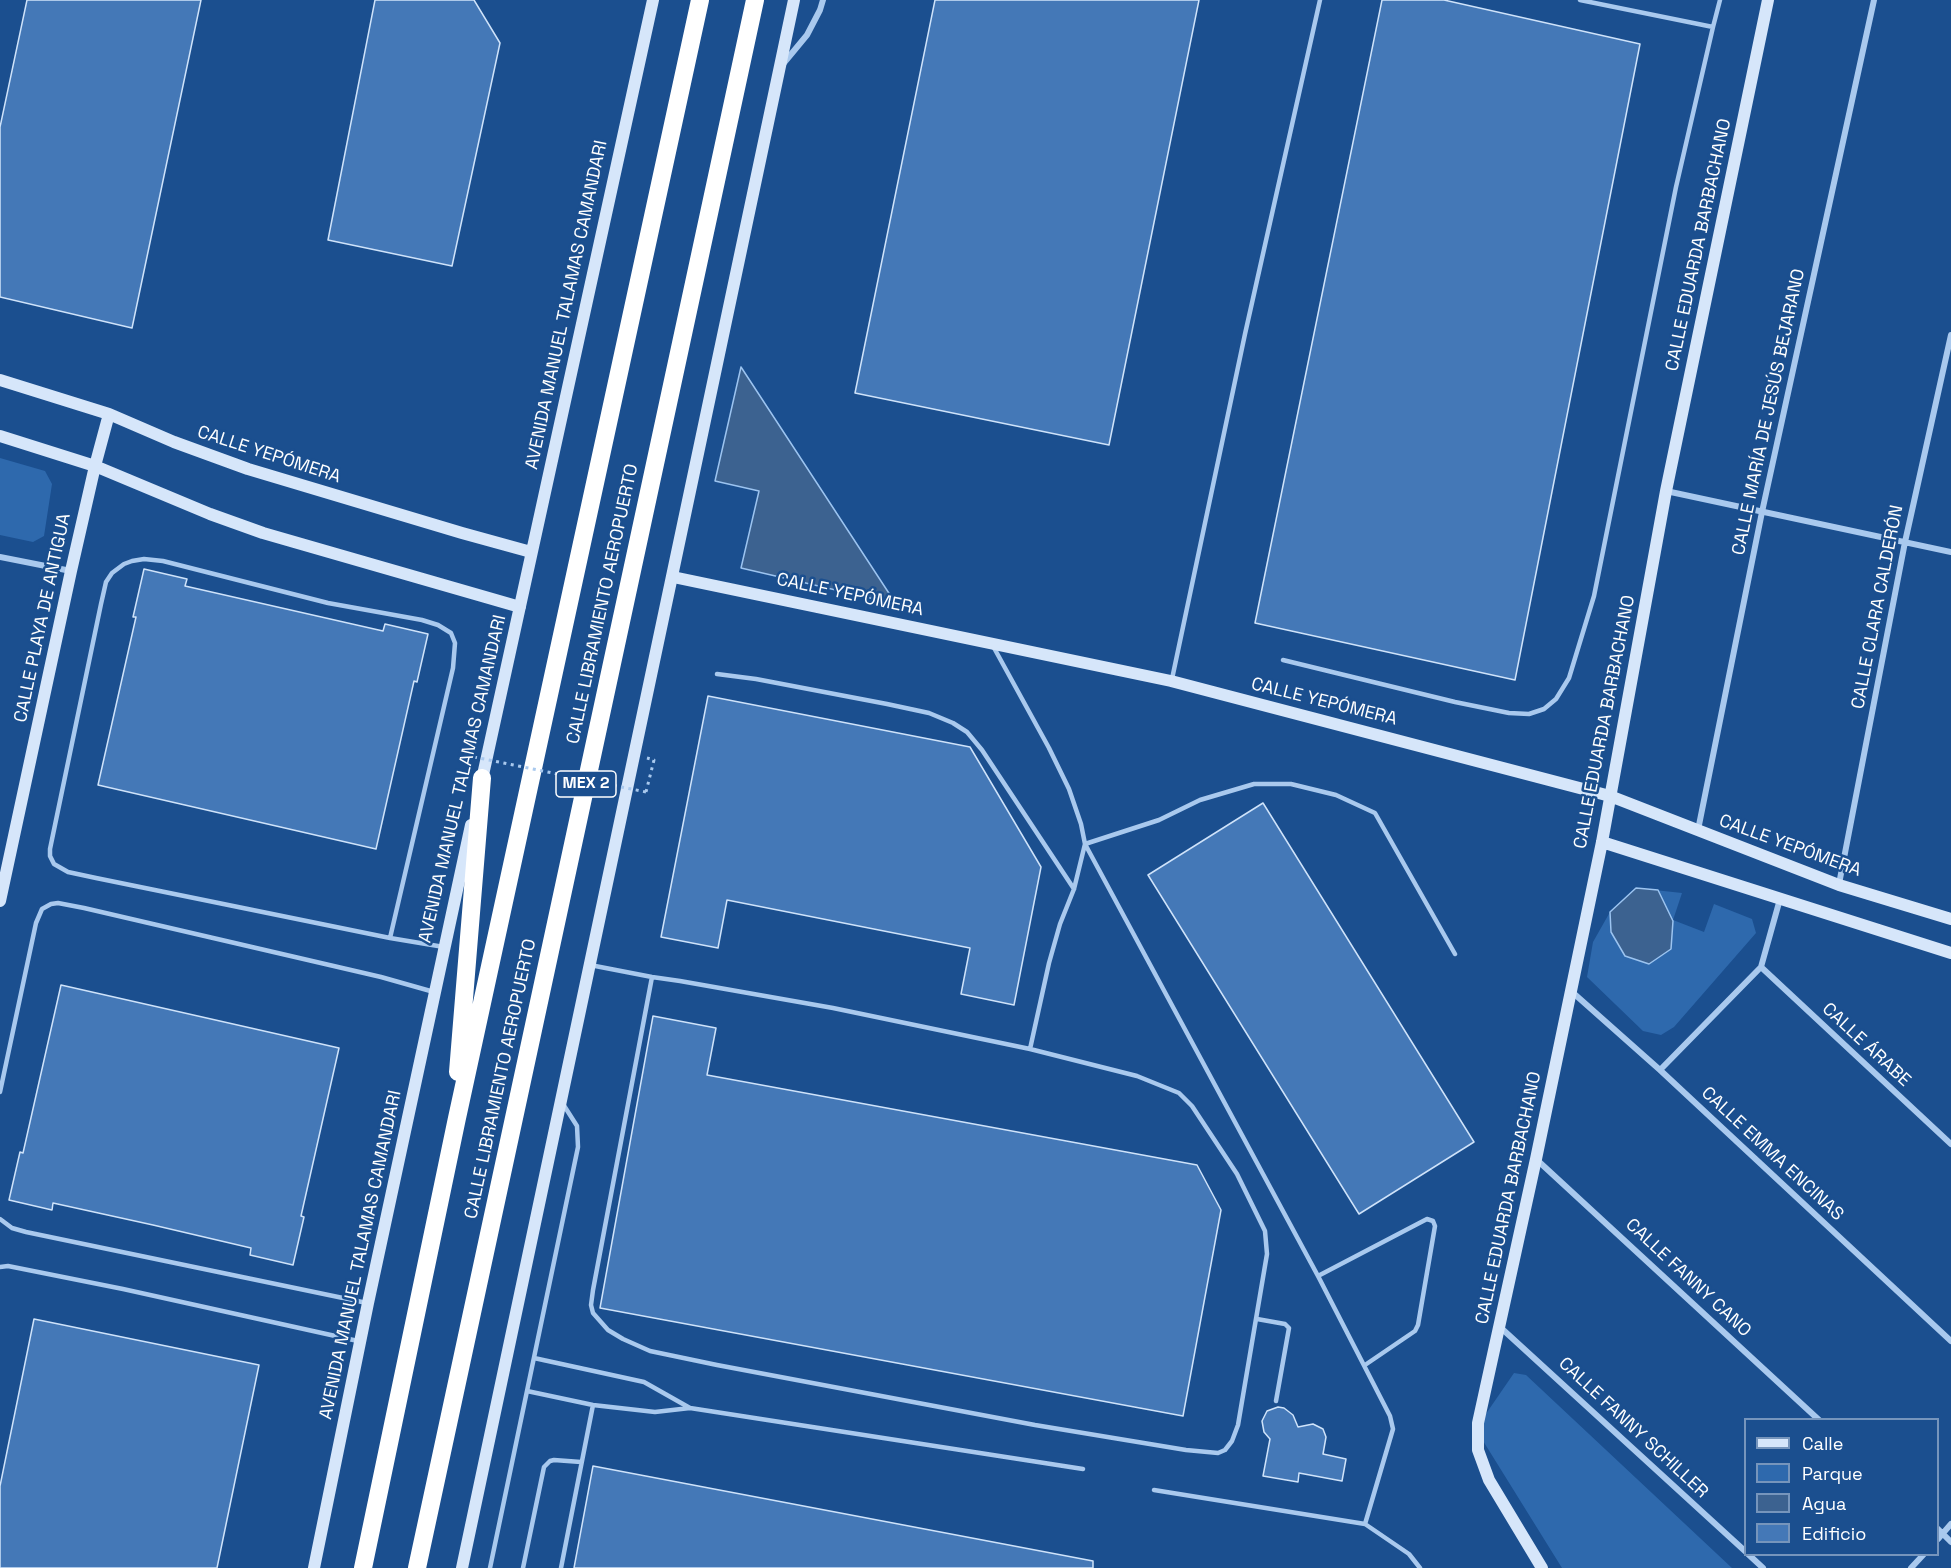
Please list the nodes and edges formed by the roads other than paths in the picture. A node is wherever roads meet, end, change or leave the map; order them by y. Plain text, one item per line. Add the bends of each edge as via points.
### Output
1 (653, 0) edge
2 (700, 0) edge
3 (754, 0) edge
4 (794, 0) edge
5 (824, 0) edge
6 (1320, 0) edge
7 (1580, 0) edge
8 (1720, 0) edge
9 (1768, 0) edge
10 (1874, 0) edge
11 (1713, 27) junction
12 (779, 69) junction
13 (1951, 335) edge
14 (0, 380) edge
15 (109, 414) junction
16 (0, 436) edge
17 (95, 466) junction
18 (1666, 491) junction
19 (1762, 512) junction
20 (1905, 543) junction
21 (531, 552) junction
22 (1951, 552) edge
23 (0, 557) edge
24 (71, 571) junction
25 (673, 577) junction
26 (520, 607) junction
27 (992, 643) junction
28 (1282, 660) dead end
29 (717, 674) dead end
30 (1171, 681) junction
31 (482, 778) junction
32 (1611, 796) junction
33 (1697, 831) junction
34 (1602, 842) junction
35 (1085, 844) junction
36 (1839, 885) junction
37 (1074, 889) junction
38 (1780, 898) junction
39 (0, 901) edge
40 (1951, 920) edge
41 (390, 938) junction
42 (444, 946) junction
43 (1455, 954) dead end
44 (1951, 954) edge
45 (590, 966) junction
46 (1761, 968) junction
47 (652, 976) junction
48 (1571, 991) junction
49 (434, 992) junction
50 (1030, 1049) junction
51 (1660, 1070) junction
52 (0, 1092) edge
53 (561, 1101) junction
54 (1951, 1144) edge
55 (451, 1147) junction
56 (1536, 1159) junction
57 (0, 1219) edge
58 (0, 1266) edge
59 (1318, 1275) junction
60 (368, 1303) junction
61 (1257, 1318) junction
62 (1500, 1326) junction
63 (360, 1341) junction
64 (1951, 1341) edge
65 (534, 1358) junction
66 (1365, 1365) junction
67 (527, 1391) junction
68 (1276, 1401) dead end
69 (593, 1405) junction
70 (690, 1408) junction
71 (1818, 1418) edge
72 (581, 1462) junction
73 (1083, 1469) dead end
74 (1154, 1490) dead end
75 (1365, 1524) junction
76 (1951, 1524) edge
77 (1939, 1534) edge
78 (1951, 1542) edge
79 (1744, 1550) edge
80 (1750, 1556) edge
81 (1922, 1556) edge
82 (314, 1568) edge
83 (363, 1568) edge
84 (417, 1568) edge
85 (462, 1568) edge
86 (490, 1568) edge
87 (523, 1568) edge
88 (561, 1568) edge
89 (1420, 1568) edge
90 (1542, 1568) edge
91 (1763, 1568) edge
92 (1911, 1568) edge

1 - 21 main road, AVENIDA MANUEL TALAMAS CAMANDARI
2 - 55 highway, CALLE LIBRAMIENTO AEROPUERTO / MEX 2
3 - 84 highway, CALLE LIBRAMIENTO AEROPUERTO / MEX 2
4 - 12 main road
5 - 12 street via 807,35
6 - 30 lane
7 - 11 lane
8 - 11 lane
9 - 18 main road, CALLE EDUARDA BARBACHANO
10 - 19 street, CALLE MARÍA DE JESÚS BEJARANO
11 - 28 lane via 1671,210 1594,596 1569,678 1556,699 1544,709 1528,714 1509,713
12 - 25 main road
13 - 20 street, CALLE CLARA CALDERÓN
14 - 15 main road, CALLE YEPÓMERA
15 - 17 main road, CALLE PLAYA DE ANTIGUA
15 - 21 main road, CALLE YEPÓMERA via 248,470
16 - 17 main road
17 - 24 main road, CALLE PLAYA DE ANTIGUA
17 - 26 main road via 263,532
18 - 19 street
18 - 32 main road, CALLE EDUARDA BARBACHANO
19 - 20 street
19 - 33 street, CALLE MARÍA DE JESÚS BEJARANO
20 - 22 street
20 - 36 street, CALLE CLARA CALDERÓN
21 - 26 main road, AVENIDA MANUEL TALAMAS CAMANDARI
23 - 24 street
24 - 39 main road, CALLE PLAYA DE ANTIGUA
25 - 27 main road, CALLE YEPÓMERA
25 - 45 main road
26 - 31 main road, AVENIDA MANUEL TALAMAS CAMANDARI
27 - 30 main road, CALLE YEPÓMERA
27 - 35 lane via 1069,789
29 - 37 lane via 887,704 930,713 953,723 982,750
30 - 32 main road, CALLE YEPÓMERA
31 - 42 main road, AVENIDA MANUEL TALAMAS CAMANDARI
31 - 55 highway
32 - 33 main road, CALLE YEPÓMERA
32 - 34 main road, CALLE EDUARDA BARBACHANO
33 - 36 main road, CALLE YEPÓMERA
34 - 38 main road
34 - 48 main road, CALLE EDUARDA BARBACHANO
35 - 37 lane
35 - 43 lane via 1254,784 1291,784 1336,795 1375,813
35 - 59 lane
36 - 40 main road, CALLE YEPÓMERA
37 - 50 lane via 1049,963
38 - 44 main road
38 - 46 street
41 - 41 lane via 68,872 54,864 50,849 106,582 124,564 144,559 163,561 328,603 422,620 451,633 453,668
41 - 42 lane
42 - 49 main road, AVENIDA MANUEL TALAMAS CAMANDARI
45 - 47 lane
45 - 53 main road
46 - 51 street
46 - 54 street, CALLE ÁRABE
47 - 50 lane
47 - 61 lane via 591,1305 598,1321 622,1339 650,1351 717,1365 1035,1425 1218,1453 1232,1441 1238,1425
48 - 51 street, CALLE EMMA ENCINAS
48 - 56 main road, CALLE EDUARDA BARBACHANO
49 - 52 lane via 84,908 51,904 42,909 36,922
49 - 60 main road, AVENIDA MANUEL TALAMAS CAMANDARI
50 - 61 lane via 1137,1076 1179,1093 1192,1106 1237,1174 1265,1231 1267,1254
51 - 64 street, CALLE EMMA ENCINAS
53 - 65 lane via 577,1126 578,1147
53 - 85 main road
55 - 83 highway, CALLE LIBRAMIENTO AEROPUERTO / MEX 2
56 - 62 main road, CALLE EDUARDA BARBACHANO
56 - 71 street, CALLE FANNY CANO
57 - 60 lane via 26,1232
58 - 63 lane
59 - 66 lane
59 - 66 lane via 1427,1219 1433,1221 1418,1325
60 - 63 main road, AVENIDA MANUEL TALAMAS CAMANDARI
61 - 68 lane via 1285,1323 1289,1328
62 - 79 street, CALLE FANNY SCHILLER
62 - 90 main road, CALLE EDUARDA BARBACHANO via 1481,1408 1478,1450 1489,1480
63 - 82 main road, AVENIDA MANUEL TALAMAS CAMANDARI
65 - 67 lane
65 - 70 lane via 644,1382
66 - 75 lane via 1393,1429
67 - 69 lane
67 - 86 lane
69 - 70 lane via 655,1412
69 - 72 lane
70 - 73 lane
72 - 87 lane via 554,1460 544,1467
72 - 88 lane
74 - 75 lane
75 - 89 lane via 1409,1554
76 - 77 street
77 - 78 street
80 - 91 street, CALLE FANNY SCHILLER
81 - 92 street

